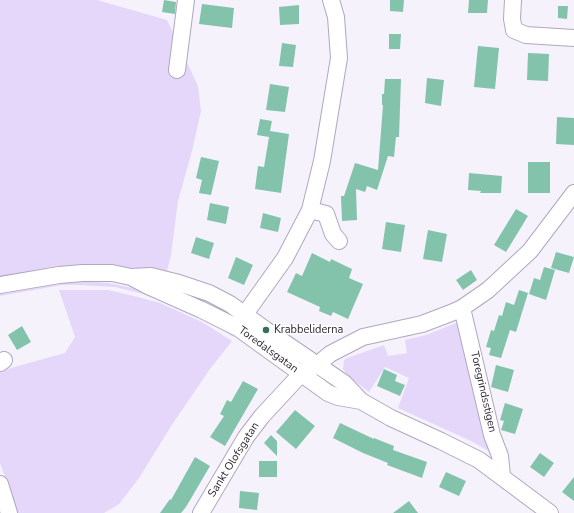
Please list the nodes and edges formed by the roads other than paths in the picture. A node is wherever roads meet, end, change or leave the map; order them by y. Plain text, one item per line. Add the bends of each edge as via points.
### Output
1 (186, 0) edge
2 (331, 0) edge
3 (513, 0) edge
4 (574, 38) edge
5 (176, 70) dead end
6 (574, 193) edge
7 (310, 210) junction
8 (339, 241) dead end
9 (0, 285) edge
10 (462, 308) junction
11 (241, 321) junction
12 (317, 365) junction
13 (301, 374) junction
14 (361, 401) junction
15 (502, 476) junction
16 (0, 484) edge
17 (9, 513) edge
18 (201, 513) edge
19 (550, 513) edge

1 - 5 street
2 - 7 street via 336,17 339,58 322,161
3 - 4 street via 514,30 526,35
6 - 10 street, Sankt Olofsgatan via 530,251 488,290
7 - 8 street via 326,214 333,234
7 - 11 street via 285,258
9 - 11 street, Toredalsgatan via 71,274 112,273 131,277 202,310
10 - 12 street, Sankt Olofsgatan via 422,324 363,337 330,354
10 - 15 street, Toregrindsstigen via 492,436 500,456
11 - 12 street, Toredalsgatan
11 - 13 street, Toredalsgatan
12 - 13 street, Sankt Olofsgatan
12 - 14 street, Toredalsgatan via 344,383
13 - 14 street, Toredalsgatan via 328,393
13 - 18 street, Sankt Olofsgatan via 258,421
14 - 15 street, Toredalsgatan via 473,457
15 - 19 street, Toredalsgatan
16 - 17 street

